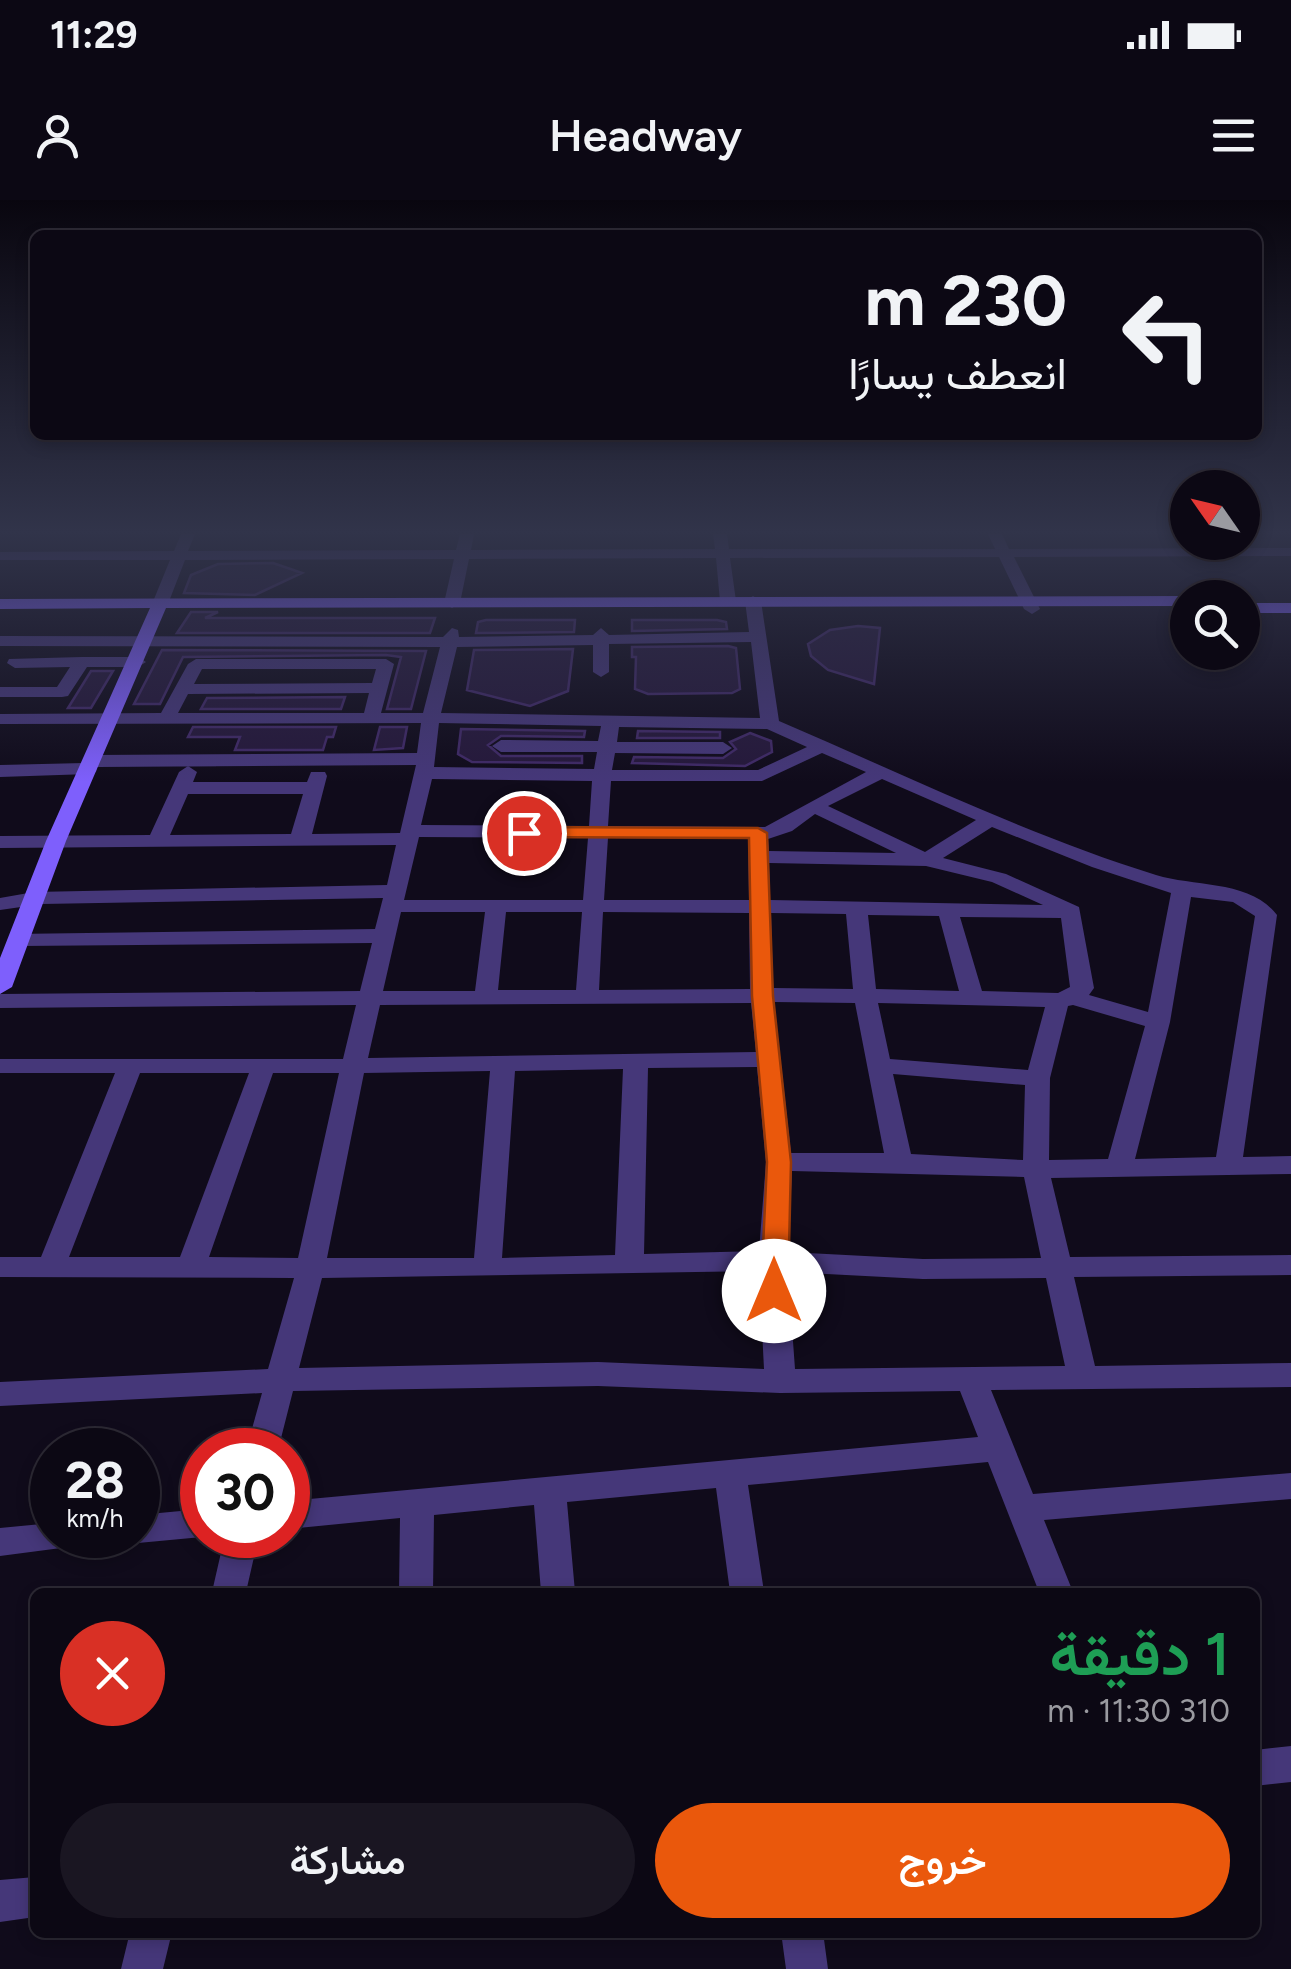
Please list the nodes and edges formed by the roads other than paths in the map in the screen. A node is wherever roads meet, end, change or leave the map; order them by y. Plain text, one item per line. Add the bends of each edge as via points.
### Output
1 (155, 617) edge
2 (755, 617) edge
3 (758, 635) junction
4 (602, 636) junction
5 (449, 638) junction
6 (0, 641) edge
7 (142, 645) junction
8 (82, 662) junction
9 (15, 663) dead end
10 (602, 672) dead end
11 (0, 692) edge
12 (108, 718) junction
13 (167, 718) junction
14 (371, 718) junction
15 (430, 718) junction
16 (0, 720) edge
17 (610, 721) junction
18 (770, 724) junction
19 (501, 746) dead end
20 (823, 746) junction
21 (608, 747) junction
22 (724, 748) dead end
23 (194, 760) junction
24 (324, 760) junction
25 (91, 764) junction
26 (425, 766) junction
27 (0, 771) edge
28 (881, 772) junction
29 (602, 775) junction
30 (180, 788) junction
31 (314, 788) junction
32 (813, 806) junction
33 (992, 819) junction
34 (600, 834) junction
35 (408, 835) junction
36 (300, 839) junction
37 (158, 840) junction
38 (56, 841) junction
39 (0, 842) edge
40 (758, 845) junction
41 (926, 860) junction
42 (1182, 890) junction
43 (393, 898) junction
44 (34, 900) junction
45 (0, 904) edge
46 (758, 906) junction
47 (856, 907) junction
48 (496, 908) junction
49 (592, 908) junction
50 (946, 908) junction
51 (1071, 912) junction
52 (384, 936) junction
53 (21, 939) junction
54 (0, 988) edge
55 (587, 995) junction
56 (371, 996) junction
57 (486, 996) junction
58 (762, 996) junction
59 (865, 996) junction
60 (972, 998) junction
61 (1066, 999) junction
62 (0, 1000) edge
63 (1158, 1022) junction
64 (770, 1059) junction
65 (636, 1060) junction
66 (503, 1064) junction
67 (264, 1065) junction
68 (878, 1065) junction
69 (0, 1066) edge
70 (356, 1066) junction
71 (130, 1067) junction
72 (1038, 1078) junction
73 (779, 1162) junction
74 (899, 1162) junction
75 (1291, 1165) edge
76 (1228, 1166) junction
77 (1119, 1168) junction
78 (1036, 1169) junction
79 (773, 1261) junction
80 (1291, 1264) edge
81 (629, 1265) junction
82 (0, 1267) edge
83 (52, 1268) junction
84 (191, 1268) junction
85 (486, 1268) junction
86 (1059, 1268) junction
87 (310, 1270) junction
88 (1291, 1375) edge
89 (1082, 1376) junction
90 (278, 1380) junction
91 (971, 1380) junction
92 (780, 1382) junction
93 (0, 1394) edge
94 (267, 1428) edge
95 (998, 1448) junction
96 (730, 1472) junction
97 (1291, 1486) edge
98 (549, 1490) junction
99 (417, 1504) junction
100 (1022, 1509) junction
101 (310, 1513) edge
102 (30, 1539) edge
103 (0, 1542) edge
104 (237, 1558) edge
105 (230, 1588) edge
106 (416, 1588) edge
107 (558, 1588) edge
108 (746, 1588) edge
109 (1054, 1588) edge
110 (1291, 1764) edge
111 (1260, 1767) edge
112 (30, 1898) edge
113 (0, 1901) edge
114 (150, 1938) edge
115 (803, 1938) edge
116 (142, 1969) edge
117 (807, 1969) edge

1 - 7 street
2 - 3 street
3 - 4 street
3 - 18 street
4 - 5 street
4 - 10 street
5 - 7 street
5 - 15 street
6 - 7 street
7 - 8 street
7 - 12 street
8 - 9 street
8 - 11 street via 62,692
12 - 13 street
12 - 16 street
12 - 25 street
13 - 14 street
13 - 14 street via 184,688 380,688
14 - 15 street
15 - 17 street
15 - 26 street
17 - 18 street
17 - 21 street
18 - 20 street
19 - 21 street
20 - 28 street
20 - 29 street via 762,775
21 - 22 street
21 - 29 street
23 - 24 street
23 - 25 street
23 - 30 street
24 - 26 street
24 - 31 street
25 - 27 street
25 - 38 street
26 - 29 street
26 - 35 street
28 - 32 street
28 - 33 street
29 - 34 street
30 - 31 street
30 - 37 street
31 - 36 street
32 - 40 street
32 - 41 street
33 - 41 street
33 - 42 street via 1111,870
34 - 35 street
34 - 40 street
34 - 49 street
35 - 36 street
35 - 43 street
36 - 37 street
37 - 38 street
38 - 39 street
38 - 44 street
40 - 41 street
40 - 46 street
41 - 51 street via 999,878
42 - 63 street
42 - 76 street via 1241,898 1266,915
43 - 44 street
43 - 48 street
43 - 52 street
44 - 45 street
44 - 53 street
46 - 47 street
46 - 49 street
46 - 58 street
47 - 50 street
47 - 59 street
48 - 49 street
48 - 57 street
49 - 55 street
50 - 51 street
50 - 60 street
51 - 61 street via 1082,988
52 - 53 street
52 - 56 street
53 - 54 street
55 - 57 street
55 - 58 street
56 - 57 street
56 - 62 street
56 - 70 street
58 - 59 street
58 - 64 street
59 - 60 street
59 - 68 street
60 - 61 street
61 - 63 street
61 - 72 street
63 - 77 street
64 - 65 street
64 - 73 street
65 - 66 street
65 - 81 street
66 - 70 street
66 - 85 street
67 - 70 street
67 - 71 street
67 - 84 street
68 - 72 street
68 - 74 street
69 - 71 street
70 - 87 street
71 - 83 street
72 - 78 street
73 - 74 street
73 - 79 street
74 - 78 street
75 - 76 street
76 - 77 street
77 - 78 street
78 - 86 street
79 - 81 street
79 - 86 street
79 - 92 street
80 - 86 street
81 - 85 street
82 - 83 street
83 - 84 street
84 - 87 street
85 - 87 street
86 - 89 street
87 - 90 street
88 - 89 street
89 - 91 street
90 - 92 street via 598,1374
90 - 93 street
90 - 94 street
91 - 92 street
91 - 95 street
95 - 96 street
95 - 100 street
96 - 98 street
96 - 108 street
97 - 100 street
98 - 99 street
98 - 107 street
99 - 101 street
99 - 106 street
100 - 109 street
102 - 103 street
104 - 105 street
110 - 111 street
112 - 113 street
114 - 116 street
115 - 117 street

